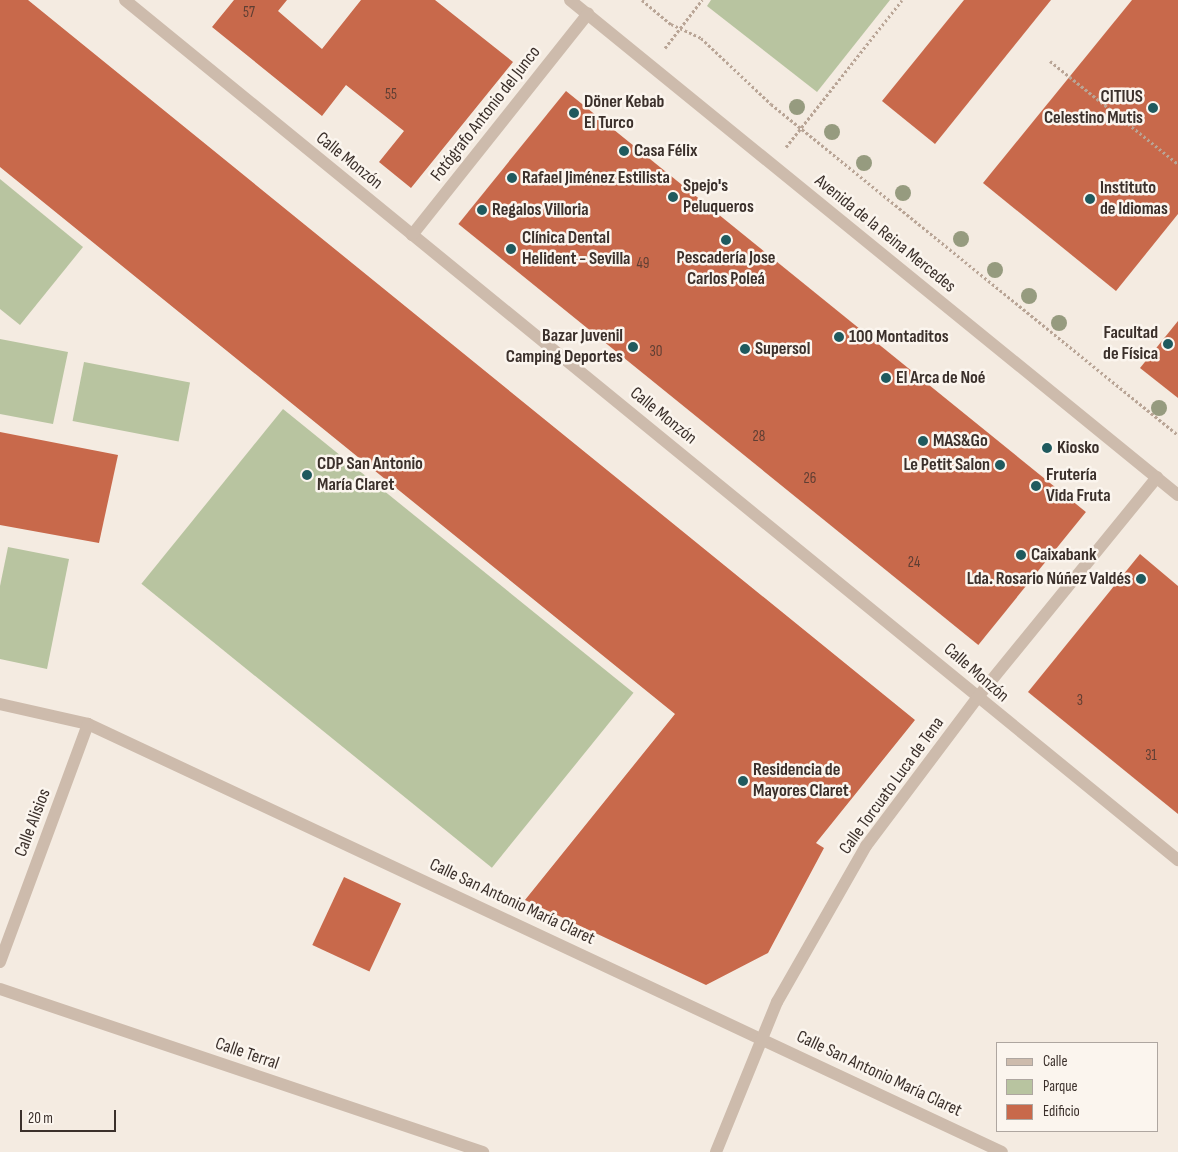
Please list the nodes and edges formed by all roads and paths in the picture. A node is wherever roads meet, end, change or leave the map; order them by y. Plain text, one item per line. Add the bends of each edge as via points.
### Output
1 (125, 0) edge
2 (570, 0) edge
3 (642, 0) edge
4 (702, 0) edge
5 (902, 0) edge
6 (588, 14) junction
7 (681, 28) junction
8 (1050, 61) dead end
9 (651, 66) junction
10 (801, 128) junction
11 (772, 164) junction
12 (1178, 164) edge
13 (412, 235) junction
14 (1178, 435) edge
15 (1157, 477) junction
16 (1178, 495) edge
17 (977, 698) junction
18 (0, 704) edge
19 (88, 724) junction
20 (1178, 860) edge
21 (0, 962) edge
22 (0, 989) edge
23 (762, 1038) junction
24 (483, 1152) edge
25 (716, 1152) edge
26 (1002, 1152) edge

1 - 13 street, Calle Monzón
2 - 6 street, Avenida de la Reina Mercedes
3 - 7 path
4 - 7 path
5 - 10 path
6 - 9 street, Avenida de la Reina Mercedes
6 - 13 street, Fotógrafo Antonio del Junco
7 - 9 path
7 - 10 path via 701,38
8 - 12 path
9 - 11 street, Avenida de la Reina Mercedes
10 - 11 path
10 - 14 path
11 - 15 street, Avenida de la Reina Mercedes
13 - 17 street, Calle Monzón
15 - 16 street, Avenida de la Reina Mercedes
15 - 17 street, Calle Torcuato Luca de Tena
17 - 20 street, Calle Monzón
17 - 23 street, Calle Torcuato Luca de Tena via 866,846 777,1002
18 - 19 street, Calle San Antonio María Claret
19 - 21 street, Calle Alisios
19 - 23 street, Calle San Antonio María Claret
22 - 24 street, Calle Terral
23 - 25 street, Calle Torcuato Luca de Tena
23 - 26 street, Calle San Antonio María Claret

